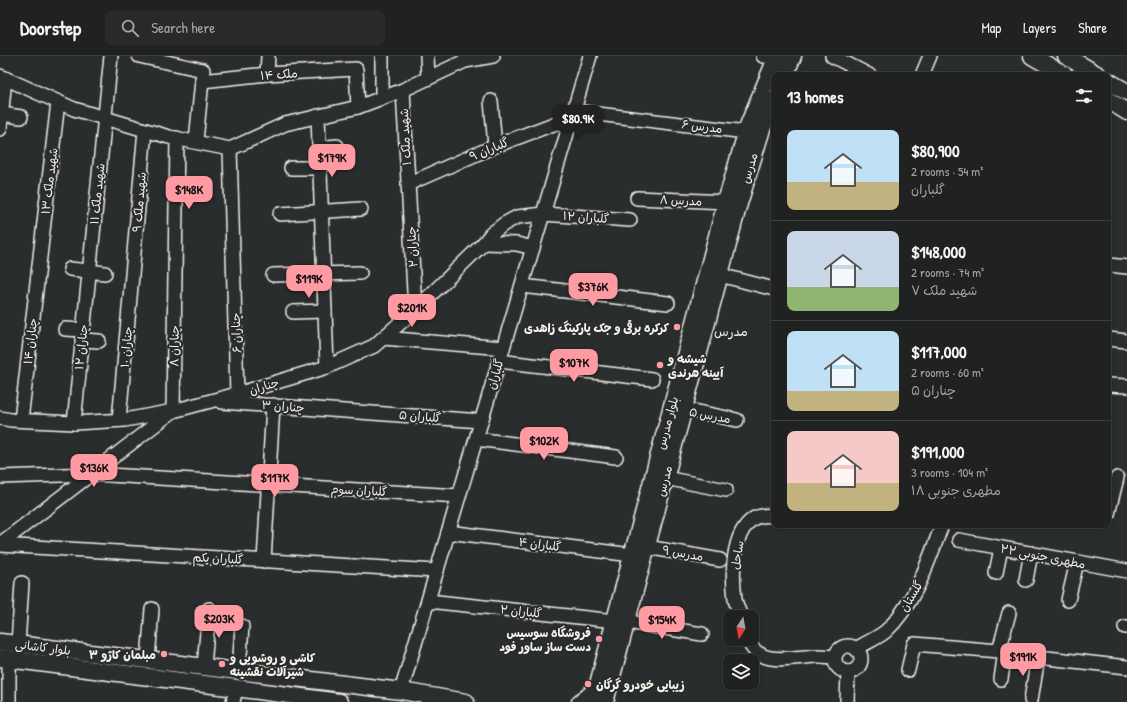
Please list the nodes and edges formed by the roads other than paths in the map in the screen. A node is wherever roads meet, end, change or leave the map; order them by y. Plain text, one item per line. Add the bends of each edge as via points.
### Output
1 (111, 56) edge
2 (139, 56) edge
3 (268, 56) edge
4 (382, 56) edge
5 (427, 56) edge
6 (493, 56) edge
7 (590, 56) edge
8 (772, 56) edge
9 (793, 56) edge
10 (832, 56) edge
11 (930, 56) edge
12 (1032, 56) edge
13 (1066, 56) edge
14 (465, 58) edge
15 (786, 72) edge
16 (863, 72) edge
17 (923, 72) edge
18 (1060, 72) edge
19 (1093, 72) edge
20 (267, 74) junction
21 (203, 76) junction
22 (3, 77) edge
23 (428, 78) junction
24 (1111, 83) edge
25 (402, 90) junction
26 (1127, 92) edge
27 (382, 98) junction
28 (58, 102) junction
29 (490, 102) dead end
30 (1111, 102) edge
31 (358, 107) junction
32 (771, 107) edge
33 (1127, 112) edge
34 (2, 114) junction
35 (572, 114) junction
36 (318, 116) junction
37 (21, 117) dead end
38 (105, 118) junction
39 (0, 129) edge
40 (145, 130) junction
41 (746, 132) junction
42 (177, 138) junction
43 (196, 141) junction
44 (337, 146) dead end
45 (495, 146) junction
46 (319, 148) junction
47 (230, 149) junction
48 (290, 168) dead end
49 (320, 168) junction
50 (408, 184) junction
51 (637, 198) dead end
52 (726, 202) junction
53 (361, 209) dead end
54 (321, 212) junction
55 (280, 214) dead end
56 (543, 214) junction
57 (630, 220) dead end
58 (484, 243) junction
59 (533, 248) junction
60 (40, 261) joint
61 (1111, 265) edge
62 (1127, 267) edge
63 (70, 269) dead end
64 (89, 270) junction
65 (105, 273) dead end
66 (360, 273) dead end
67 (323, 274) junction
68 (132, 275) joint
69 (273, 275) dead end
70 (720, 275) junction
71 (522, 286) junction
72 (771, 288) edge
73 (668, 303) dead end
74 (415, 310) junction
75 (293, 312) dead end
76 (325, 312) junction
77 (700, 322) junction
78 (65, 330) dead end
79 (83, 335) junction
80 (383, 338) junction
81 (1111, 339) edge
82 (99, 341) dead end
83 (1127, 341) edge
84 (503, 348) junction
85 (499, 361) junction
86 (327, 367) junction
87 (652, 379) dead end
88 (1111, 385) edge
89 (1127, 386) edge
90 (238, 394) junction
91 (208, 401) junction
92 (273, 405) junction
93 (684, 409) junction
94 (173, 411) junction
95 (358, 411) joint
96 (0, 418) edge
97 (21, 420) junction
98 (119, 420) junction
99 (737, 420) dead end
100 (482, 421) junction
101 (74, 423) junction
102 (476, 439) junction
103 (616, 457) dead end
104 (92, 474) junction
105 (0, 477) edge
106 (665, 478) junction
107 (1117, 478) edge
108 (268, 485) junction
109 (726, 490) dead end
110 (459, 496) junction
111 (1111, 502) edge
112 (771, 515) edge
113 (941, 528) edge
114 (448, 532) junction
115 (960, 540) dead end
116 (0, 545) edge
117 (647, 547) junction
118 (1001, 548) junction
119 (1031, 553) junction
120 (632, 555) junction
121 (720, 560) dead end
122 (264, 561) junction
123 (1077, 562) junction
124 (437, 571) junction
125 (1127, 571) edge
126 (996, 573) dead end
127 (1026, 580) dead end
128 (22, 583) dead end
129 (1068, 600) dead end
130 (428, 601) junction
131 (152, 609) dead end
132 (209, 609) dead end
133 (739, 610) edge
134 (1009, 613) dead end
135 (621, 621) junction
136 (242, 626) dead end
137 (702, 634) dead end
138 (0, 642) edge
139 (18, 644) junction
140 (750, 646) edge
141 (856, 649) junction
142 (1002, 651) junction
143 (835, 657) junction
144 (1038, 657) junction
145 (4, 658) edge
146 (148, 660) junction
147 (204, 666) junction
148 (1127, 667) edge
149 (908, 670) dead end
150 (239, 671) junction
151 (848, 672) junction
152 (1001, 679) dead end
153 (598, 684) junction
154 (235, 695) edge
155 (399, 697) edge
156 (1032, 700) dead end
157 (9, 702) edge
158 (339, 702) edge
159 (466, 702) edge
160 (580, 702) edge
161 (598, 702) edge
162 (605, 702) edge
163 (847, 702) edge

1 - 38 street, شهید ملک ۱۱
2 - 21 street, ملک ۱۴
3 - 20 street
4 - 27 street
5 - 23 street
6 - 14 street
7 - 35 street, گلباران
8 - 41 main road, بلوار مدرس
9 - 15 main road
10 - 16 street
11 - 17 street
12 - 18 main road
13 - 19 main road
14 - 23 street
20 - 21 street, ملک ۱۴
20 - 31 street, ملک ۱۴ via 356,69
21 - 43 street
22 - 28 street
22 - 34 street
23 - 25 street
24 - 26 main road
25 - 27 street
25 - 50 street, ۱ شهید ملک
27 - 31 street
28 - 38 street
28 - 60 street, شهید ملک ۱۳
29 - 45 street
30 - 33 main road
31 - 36 street
32 - 70 main road, مدرس via 738,207
34 - 37 street
34 - 39 street
35 - 41 street, مدرس ۶
35 - 45 street, ۹ گلباران
35 - 56 street, گلباران
36 - 46 street
36 - 47 street via 285,124
38 - 40 street
38 - 64 street, شهید ملک ۱۱
40 - 42 street
40 - 68 street, شهید ملک ۹
41 - 52 main road, بلوار مدرس
42 - 43 street
42 - 94 street, چناران ۸
43 - 47 street
44 - 46 street
45 - 50 street, ۹ گلباران
46 - 49 street
47 - 90 street, چناران ۶
48 - 49 street
49 - 54 street
50 - 74 street, ۲ چناران
51 - 52 street, مدرس ۸
52 - 77 main road, بلوار مدرس
53 - 54 street
54 - 55 street
54 - 67 street
56 - 57 street, گلباران ۱۲
56 - 58 street, گلباران ۱۲ via 517,217 491,234
56 - 59 street, گلباران
58 - 59 street
58 - 74 street, چناران
59 - 71 street, گلباران
60 - 97 street, چناران ۱۴
61 - 62 street
63 - 64 street
64 - 65 street
64 - 79 street, چناران ۱۲
66 - 67 street
67 - 69 street
67 - 76 street
68 - 98 street, چناران ۱۰
70 - 72 street
70 - 77 main road, مدرس
71 - 73 street
71 - 84 street, گلباران
74 - 80 street, چناران
75 - 76 street
76 - 86 street
77 - 93 main road, مدرس
77 - 120 main road, بلوار مدرس
78 - 79 street
79 - 82 street
79 - 101 street, چناران ۱۲
80 - 84 street
80 - 86 street, چناران via 374,346
81 - 83 street
84 - 85 street, گلباران
85 - 87 street
85 - 100 street, گلباران
86 - 90 street, چناران
88 - 89 street
90 - 91 street, چناران
91 - 92 street, چناران ۳
91 - 94 street, چناران
92 - 95 street, چناران ۳
92 - 108 street
93 - 99 street, مدرس ۵
93 - 106 main road, مدرس
94 - 98 street, چناران
94 - 104 street
95 - 100 street, گلباران ۵
96 - 97 street, چناران
97 - 101 street, چناران
98 - 101 street, چناران
100 - 102 street, گلباران
102 - 103 street
102 - 110 street, گلباران
104 - 105 street, گلباران سوم
104 - 108 street, گلباران سوم
104 - 116 street
106 - 109 street
106 - 117 main road, مدرس
107 - 111 street
108 - 110 street, گلباران سوم
108 - 122 street
110 - 114 street, گلباران
112 - 133 street, ساحل via 754,518 738,539 733,569
113 - 141 street, گلستان via 926,569 906,607 885,632
114 - 120 street, گلباران ۴
114 - 124 street, گلباران
115 - 118 street, مطهری جنوبی ۲۲
116 - 122 street, گلباران یکم
117 - 121 street, مدرس ۹
117 - 135 main road, مدرس
118 - 119 street, مطهری جنوبی ۲۲
118 - 126 street
119 - 123 street, مطهری جنوبی ۲۲
119 - 127 street
120 - 135 main road, بلوار مدرس
122 - 124 street, گلباران یکم
123 - 125 street, مطهری جنوبی ۲۲
123 - 129 street
124 - 130 street, گلباران
128 - 139 street
130 - 135 street, گلباران ۲
130 - 155 street, گلباران
131 - 146 street
132 - 147 street
134 - 142 street
135 - 137 street, گلباران ۲
135 - 153 main road, بلوار مدرس
135 - 162 main road, مدرس
136 - 150 street
138 - 139 main road, بلوار کاشانی
139 - 146 main road, بلوار کاشانی
140 - 143 street via 756,653 768,657
141 - 143 street via 842,647
141 - 151 street via 861,656 860,664 854,671
142 - 144 street
142 - 149 street via 914,644
142 - 152 street
143 - 151 street via 838,667
144 - 148 street
144 - 156 street
145 - 154 main road, بلوار کاشانی
145 - 157 street
146 - 147 main road, بلوار کاشانی
147 - 150 main road, بلوار کاشانی
150 - 155 main road, بلوار کاشانی
151 - 163 street
153 - 160 main road via 590,695
153 - 161 main road, بلوار مدرس
154 - 158 main road, بلوار کاشانی
155 - 159 main road, بلوار کاشانی

